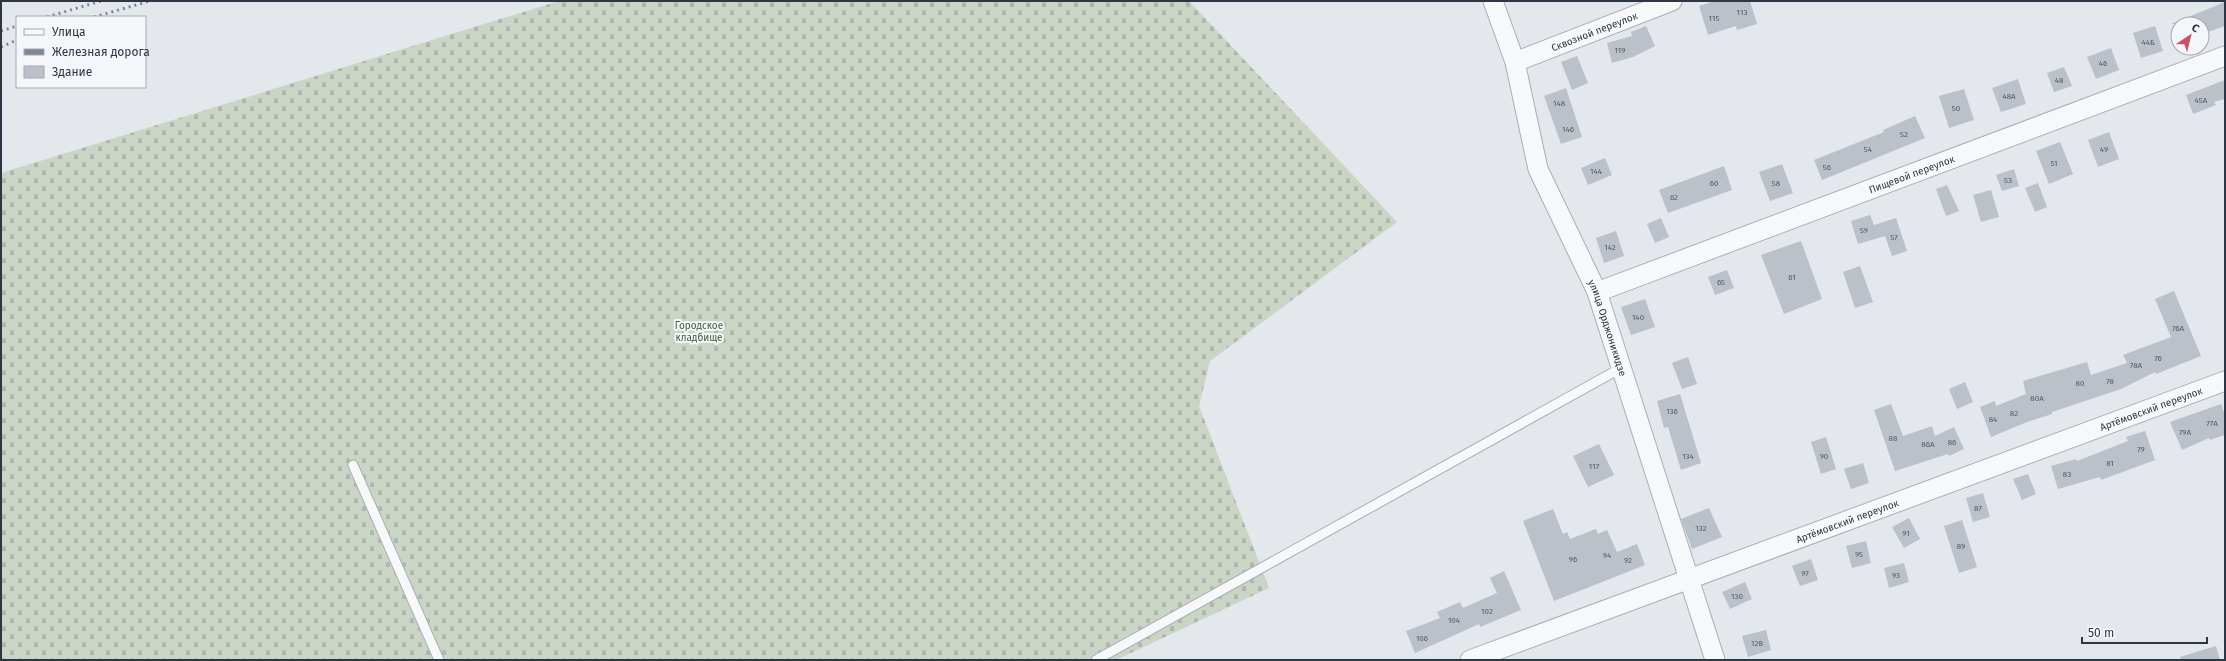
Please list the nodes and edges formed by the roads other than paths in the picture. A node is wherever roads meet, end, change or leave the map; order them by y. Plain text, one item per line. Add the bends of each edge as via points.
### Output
1 (1493, 1) edge
2 (1672, 1) edge
3 (2225, 56) edge
4 (1516, 62) junction
5 (1597, 292) junction
6 (1622, 368) junction
7 (2225, 382) edge
8 (353, 465) dead end
9 (1689, 578) junction
10 (439, 660) edge
11 (1096, 660) edge
12 (1470, 660) edge
13 (1715, 660) edge

1 - 4 street, улица Орджоникидзе
2 - 4 street, Сквозной переулок
3 - 5 street, Пищевой переулок
4 - 5 street, улица Орджоникидзе via 1538,169
5 - 6 street, улица Орджоникидзе
6 - 9 street, улица Орджоникидзе
6 - 11 lane
7 - 9 street, Артёмовский переулок
8 - 10 lane
9 - 12 street, Артёмовский переулок
9 - 13 street, улица Орджоникидзе

